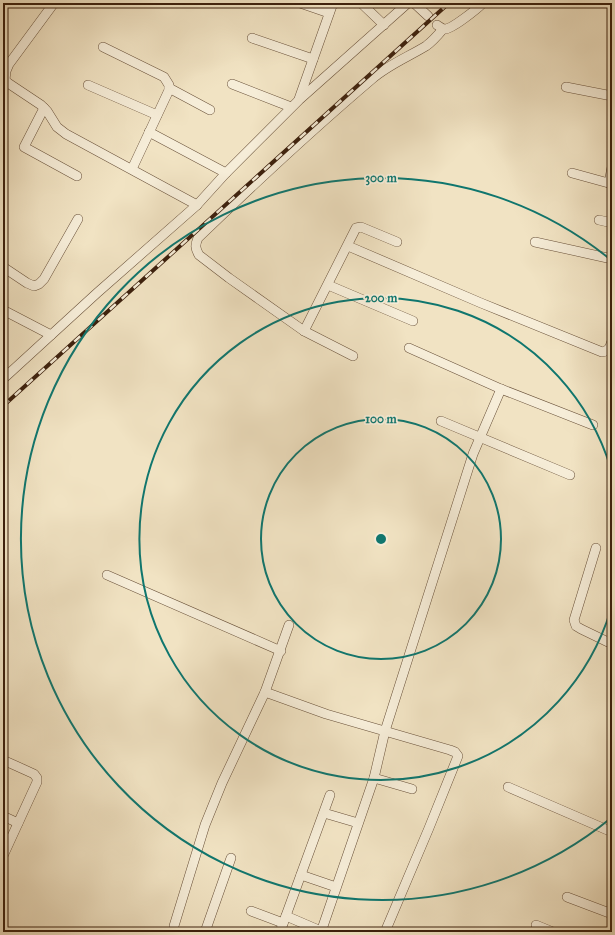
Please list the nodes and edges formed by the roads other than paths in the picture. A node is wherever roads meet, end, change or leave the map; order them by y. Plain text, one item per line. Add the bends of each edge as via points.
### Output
1 (54, 3) edge
2 (300, 3) edge
3 (333, 3) edge
4 (361, 3) edge
5 (408, 3) edge
6 (414, 3) edge
7 (483, 3) edge
8 (329, 14) junction
9 (428, 16) dead end
10 (384, 25) junction
11 (252, 38) dead end
12 (103, 48) dead end
13 (313, 59) junction
14 (88, 84) dead end
15 (232, 84) dead end
16 (169, 88) junction
17 (566, 88) dead end
18 (612, 96) edge
19 (299, 100) junction
20 (44, 108) junction
21 (292, 108) junction
22 (210, 110) dead end
23 (157, 115) junction
24 (149, 132) junction
25 (612, 167) edge
26 (132, 169) junction
27 (226, 173) junction
28 (572, 173) dead end
29 (77, 176) dead end
30 (610, 184) edge
31 (197, 205) junction
32 (78, 220) dead end
33 (599, 220) dead end
34 (612, 223) edge
35 (397, 242) dead end
36 (535, 242) dead end
37 (348, 246) junction
38 (612, 259) edge
39 (3, 267) edge
40 (328, 286) junction
41 (3, 310) edge
42 (413, 321) dead end
43 (304, 331) junction
44 (51, 335) junction
45 (612, 341) edge
46 (409, 348) dead end
47 (353, 356) dead end
48 (3, 379) edge
49 (501, 389) junction
50 (441, 421) dead end
51 (593, 425) dead end
52 (480, 436) junction
53 (570, 475) dead end
54 (596, 548) dead end
55 (107, 575) dead end
56 (289, 625) dead end
57 (612, 644) edge
58 (281, 651) junction
59 (265, 692) junction
60 (385, 731) junction
61 (3, 760) edge
62 (374, 778) junction
63 (508, 787) dead end
64 (412, 789) dead end
65 (330, 795) dead end
66 (324, 813) junction
67 (3, 816) edge
68 (18, 823) junction
69 (358, 823) junction
70 (612, 832) edge
71 (3, 856) edge
72 (231, 858) dead end
73 (301, 874) junction
74 (336, 887) junction
75 (567, 897) dead end
76 (251, 911) dead end
77 (612, 914) edge
78 (283, 924) edge
79 (536, 925) dead end
80 (321, 931) edge
81 (174, 932) edge
82 (205, 932) edge
83 (385, 932) edge
84 (553, 932) edge

1 - 20 street via 16,53 4,76 8,83
2 - 8 street
3 - 8 street
4 - 10 street
5 - 10 street
6 - 9 street
7 - 43 street via 450,28 440,27 427,45 390,66 367,83 198,238 196,248 199,255
8 - 13 street
10 - 19 street
11 - 13 street
12 - 16 street via 164,77
13 - 19 street
14 - 23 street
15 - 21 street
16 - 22 street
16 - 23 street
17 - 18 street
19 - 21 street
20 - 26 street via 57,127
20 - 29 street via 24,147
21 - 27 street
23 - 24 street
24 - 26 street
24 - 27 street
25 - 30 street
26 - 31 street
27 - 31 street
28 - 30 street
31 - 44 street
32 - 39 street via 39,284 34,286 27,283
33 - 34 street
35 - 37 street via 358,227
36 - 38 street
37 - 40 street
37 - 45 street via 602,352 609,349
40 - 42 street
40 - 43 street
41 - 44 street
43 - 47 street
44 - 48 street
46 - 49 street
49 - 51 street
49 - 52 street
50 - 52 street
52 - 53 street
52 - 60 street
54 - 57 street via 574,620 576,626
55 - 58 street
56 - 58 street
58 - 59 street
59 - 60 street via 326,714
59 - 81 street via 205,825
60 - 62 street
60 - 83 street via 450,750 458,756
61 - 68 street via 34,774 37,778
62 - 64 street
62 - 69 street
63 - 70 street
65 - 66 street
66 - 69 street
66 - 73 street
67 - 68 street
68 - 71 street
69 - 74 street
72 - 82 street
73 - 74 street
73 - 78 street
74 - 80 street
75 - 77 street
76 - 78 street
78 - 80 street
79 - 84 street

